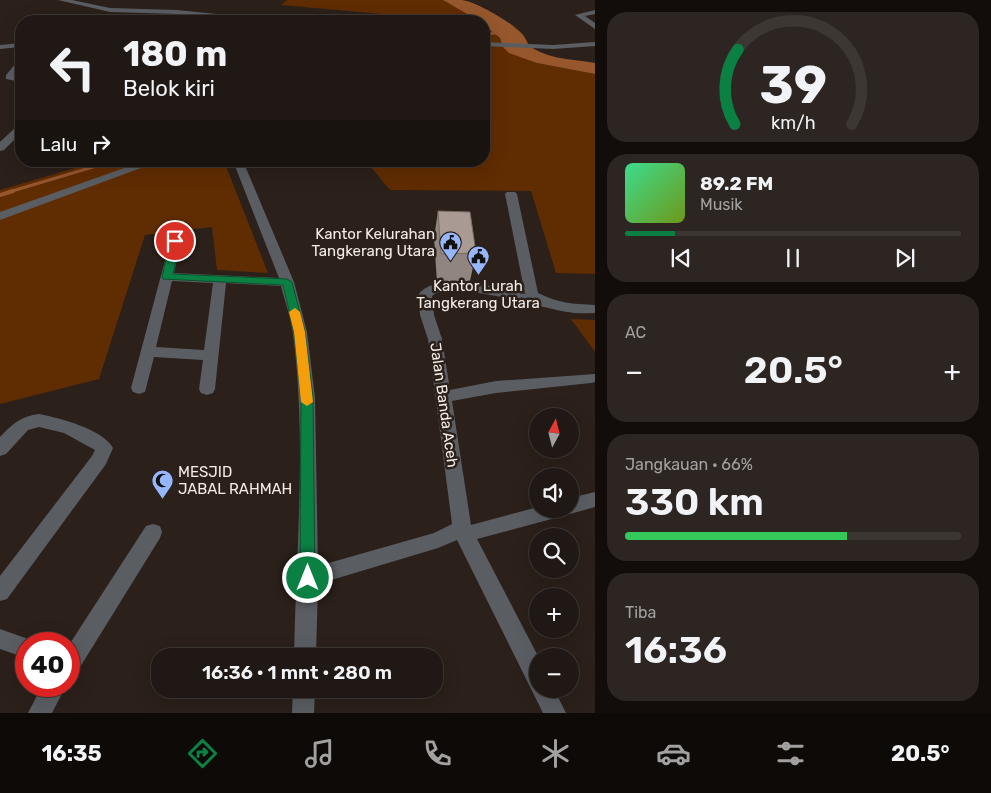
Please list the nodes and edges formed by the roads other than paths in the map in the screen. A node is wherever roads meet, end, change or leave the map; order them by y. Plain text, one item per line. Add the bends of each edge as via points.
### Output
1 (66, 0) edge
2 (114, 0) edge
3 (110, 10) junction
4 (140, 12) junction
5 (595, 12) edge
6 (138, 15) edge
7 (212, 15) edge
8 (595, 27) edge
9 (595, 44) edge
10 (490, 45) edge
11 (15, 46) edge
12 (0, 47) edge
13 (15, 70) edge
14 (15, 78) edge
15 (15, 134) edge
16 (0, 148) edge
17 (138, 167) edge
18 (240, 167) edge
19 (511, 194) dead end
20 (0, 216) edge
21 (175, 241) dead end
22 (167, 277) junction
23 (220, 280) junction
24 (287, 282) junction
25 (546, 303) junction
26 (595, 309) edge
27 (148, 352) junction
28 (212, 354) junction
29 (591, 378) dead end
30 (139, 388) dead end
31 (207, 389) dead end
32 (442, 397) junction
33 (0, 449) edge
34 (595, 499) edge
35 (579, 503) edge
36 (529, 516) edge
37 (463, 531) junction
38 (153, 532) dead end
39 (308, 578) junction
40 (0, 592) edge
41 (0, 639) edge
42 (15, 644) edge
43 (80, 646) edge
44 (305, 648) edge
45 (529, 661) edge
46 (48, 697) edge
47 (304, 698) edge
48 (547, 698) edge
49 (39, 713) edge
50 (303, 713) edge
51 (555, 713) edge

1 - 3 street
2 - 3 street
3 - 4 street
4 - 6 street
4 - 7 street via 178,9
5 - 8 street via 579,16
9 - 10 street via 535,47
11 - 12 street
13 - 14 street via 9,77
15 - 16 street
17 - 20 street
18 - 24 street
19 - 25 street via 532,295
21 - 22 street
22 - 23 street
22 - 27 street
23 - 24 street
23 - 28 street
24 - 39 street via 300,332 307,398
25 - 26 street, Jalan Banda Aceh
25 - 32 street, Jalan Banda Aceh via 454,286 433,288 425,295 435,339
27 - 28 street
27 - 30 street
28 - 31 street
29 - 32 street via 496,387
32 - 37 street, Jalan Banda Aceh
33 - 40 street via 16,431 32,421 46,421 97,440 104,448 100,459
34 - 35 street
36 - 37 street
37 - 39 street
37 - 45 street, Jalan Banda Aceh
38 - 43 street
39 - 44 street
41 - 42 street
46 - 49 street
47 - 50 street
48 - 51 street

